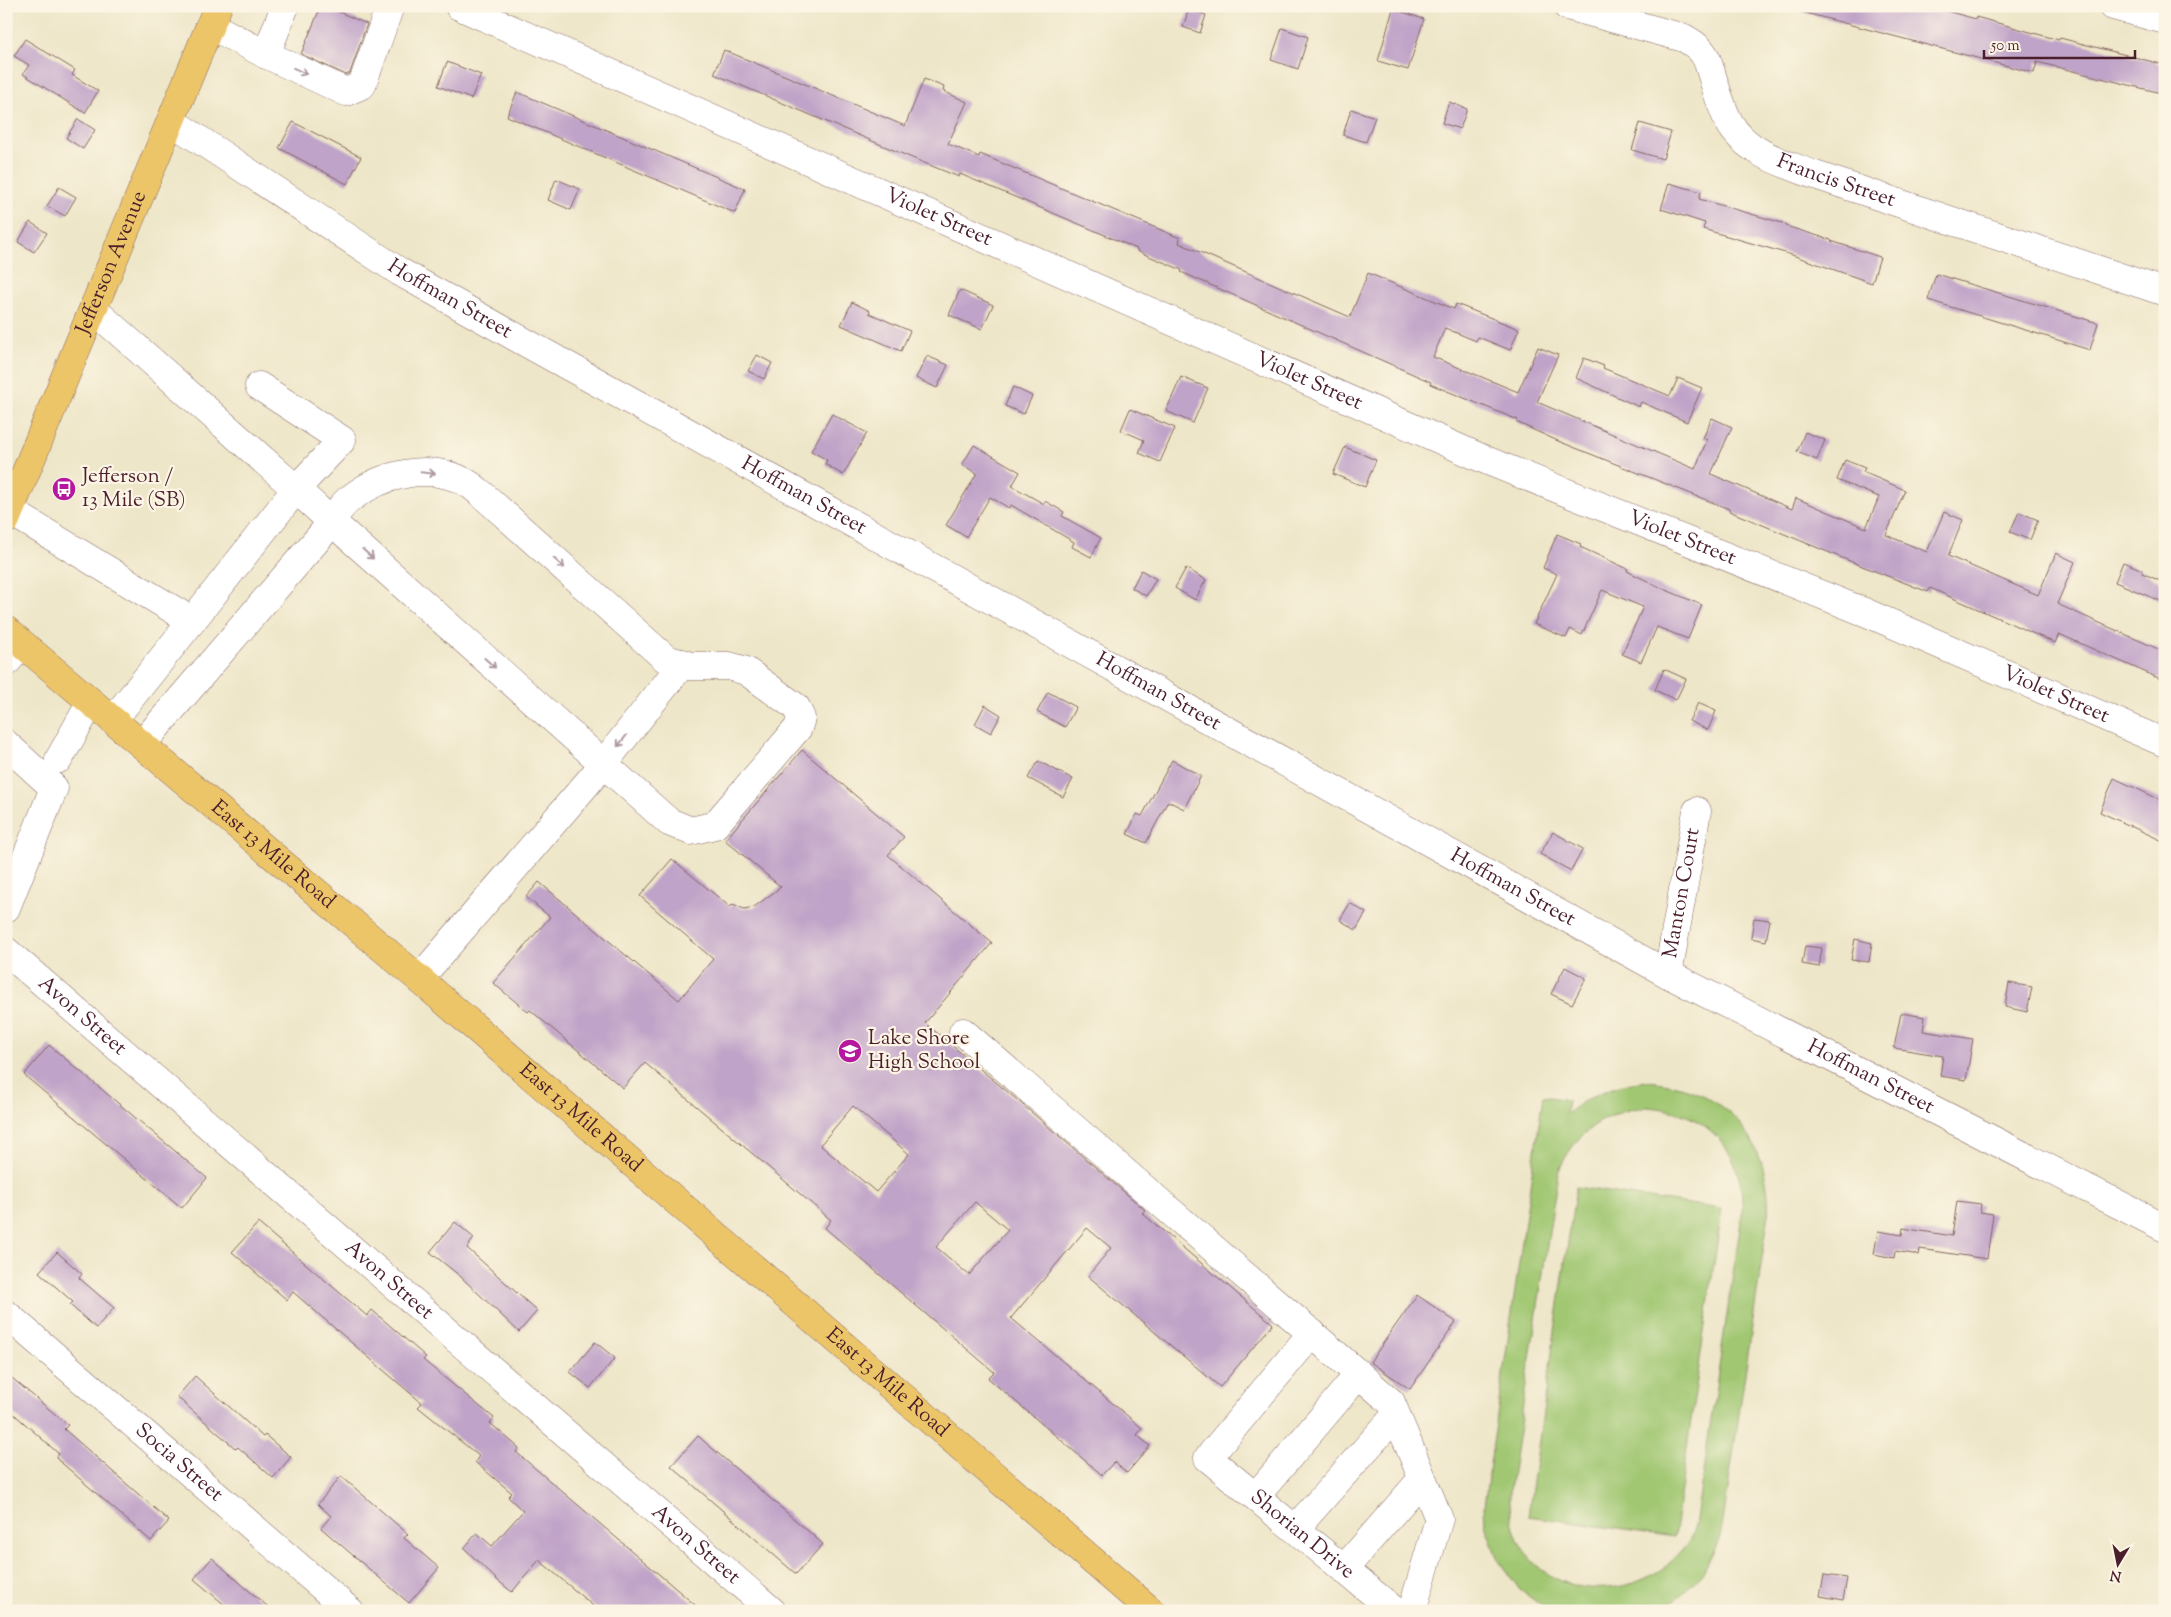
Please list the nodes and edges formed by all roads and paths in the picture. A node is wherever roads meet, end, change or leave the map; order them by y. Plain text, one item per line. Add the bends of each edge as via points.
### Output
1 (285, 6) edge
2 (390, 6) edge
3 (459, 6) edge
4 (1566, 6) edge
5 (2114, 6) edge
6 (214, 16) edge
7 (2165, 20) edge
8 (266, 55) junction
9 (171, 122) junction
10 (2165, 292) edge
11 (94, 310) junction
12 (259, 386) dead end
13 (314, 506) junction
14 (8, 516) edge
15 (192, 621) junction
16 (12, 646) edge
17 (683, 663) junction
18 (91, 702) junction
19 (114, 720) junction
20 (2165, 743) edge
21 (6, 744) edge
22 (142, 744) junction
23 (59, 760) dead end
24 (603, 764) junction
25 (1697, 811) dead end
26 (6, 908) edge
27 (6, 951) edge
28 (1668, 974) junction
29 (419, 979) junction
30 (963, 1032) dead end
31 (2165, 1228) edge
32 (6, 1314) edge
33 (1312, 1334) junction
34 (1358, 1374) junction
35 (1396, 1416) junction
36 (1422, 1479) junction
37 (1256, 1496) junction
38 (1295, 1529) junction
39 (1344, 1569) junction
40 (350, 1611) edge
41 (772, 1611) edge
42 (1151, 1611) edge
43 (1395, 1611) edge
44 (1412, 1611) edge

1 - 8 street
8 -> 2 street via 346,92 362,85
3 - 20 street, Violet Street via 1470,454 1867,613
4 - 10 street, Francis Street via 1684,38 1695,44 1708,60 1728,120 1736,133 1770,158 1815,176
5 - 7 street
6 - 8 street
6 - 9 main road, Jefferson Avenue
9 - 11 main road, Jefferson Avenue
9 - 28 street, Hoffman Street via 400,272
11 - 13 street
11 - 14 main road, Jefferson Avenue
12 - 13 street via 342,440
13 - 15 street
13 -> 17 street via 350,498 381,481 411,471 446,474 466,482 666,659
13 - 22 street
13 -> 24 street
14 - 15 street
15 - 19 street
16 - 18 main road, East 13 Mile Road
17 -> 24 street
17 - 24 street via 690,666 729,666 746,671 796,707 801,718 798,728 715,825 691,831 669,822
18 - 19 main road, East 13 Mile Road
18 - 23 street
19 - 22 main road, East 13 Mile Road
21 - 26 street via 54,788
22 - 29 main road, East 13 Mile Road
24 - 29 street
25 - 28 street, Manton Court
27 - 41 street, Avon Street
28 - 31 street, Hoffman Street
29 - 42 main road, East 13 Mile Road
30 - 33 street
32 - 40 street, Socia Street
33 - 34 street
33 - 37 street, Shorian Drive via 1208,1458
34 - 35 street via 1391,1402
34 - 37 street
35 - 36 street
35 - 38 street
36 - 39 street
36 - 44 street via 1439,1519
37 - 38 street, Shorian Drive
38 - 39 street, Shorian Drive
39 - 43 street, Shorian Drive

